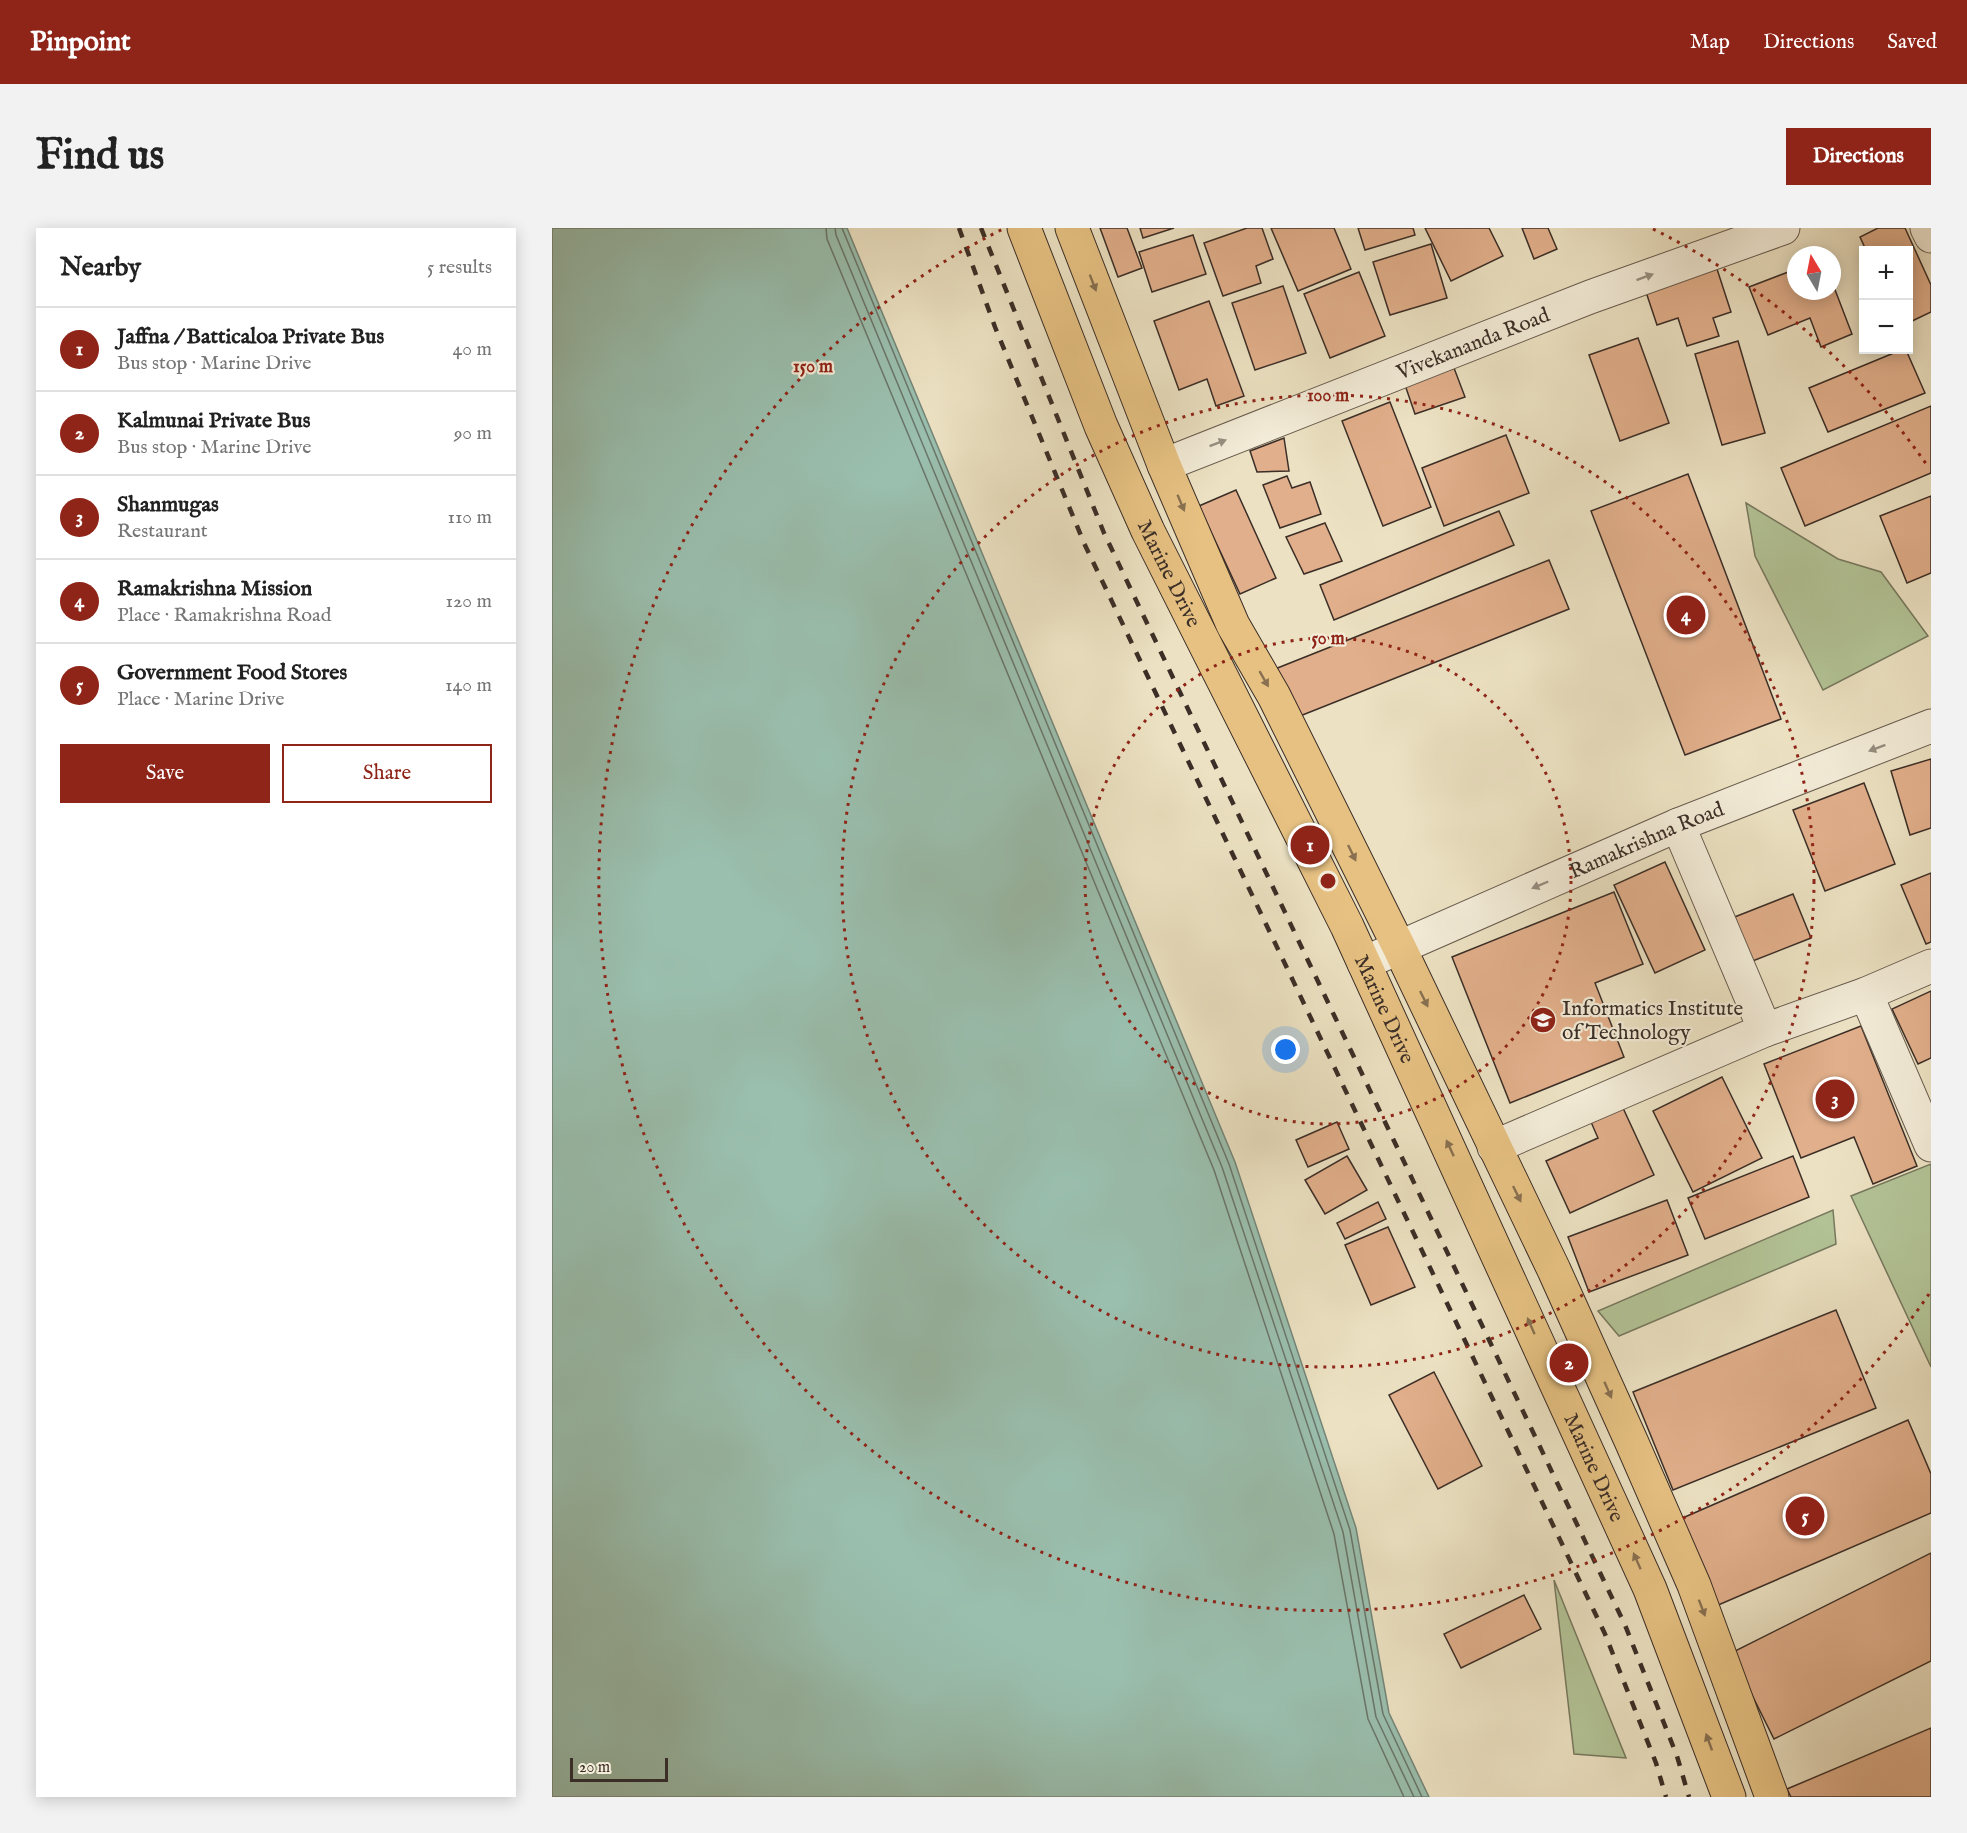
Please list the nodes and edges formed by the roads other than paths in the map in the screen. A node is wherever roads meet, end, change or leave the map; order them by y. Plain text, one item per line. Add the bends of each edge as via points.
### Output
1 (1024, 228) edge
2 (1072, 228) edge
3 (1783, 228) edge
4 (1928, 228) edge
5 (1931, 236) edge
6 (1164, 465) junction
7 (1931, 726) edge
8 (1678, 825) junction
9 (1399, 947) junction
10 (1364, 963) junction
11 (1931, 966) edge
12 (1866, 994) junction
13 (1765, 1030) junction
14 (1931, 1145) edge
15 (1494, 1147) junction
16 (1729, 1797) edge
17 (1772, 1797) edge

1 - 10 main road, Marine Drive via 1101,426 1148,531
2 -> 6 main road, Marine Drive
6 -> 3 street, Vivekananda Road via 1590,297
4 - 5 street
6 -> 9 main road, Marine Drive via 1233,625 1274,696
7 -> 8 street, Ramakrishna Road
8 -> 9 street, Ramakrishna Road
8 - 13 street
9 - 10 street, Ramakrishna Road
9 -> 15 main road, Marine Drive
16 -> 10 main road, Marine Drive via 1650,1589
11 - 12 street
12 - 13 street
12 - 14 street
13 - 15 street
15 -> 17 main road, Marine Drive via 1554,1270 1694,1585

